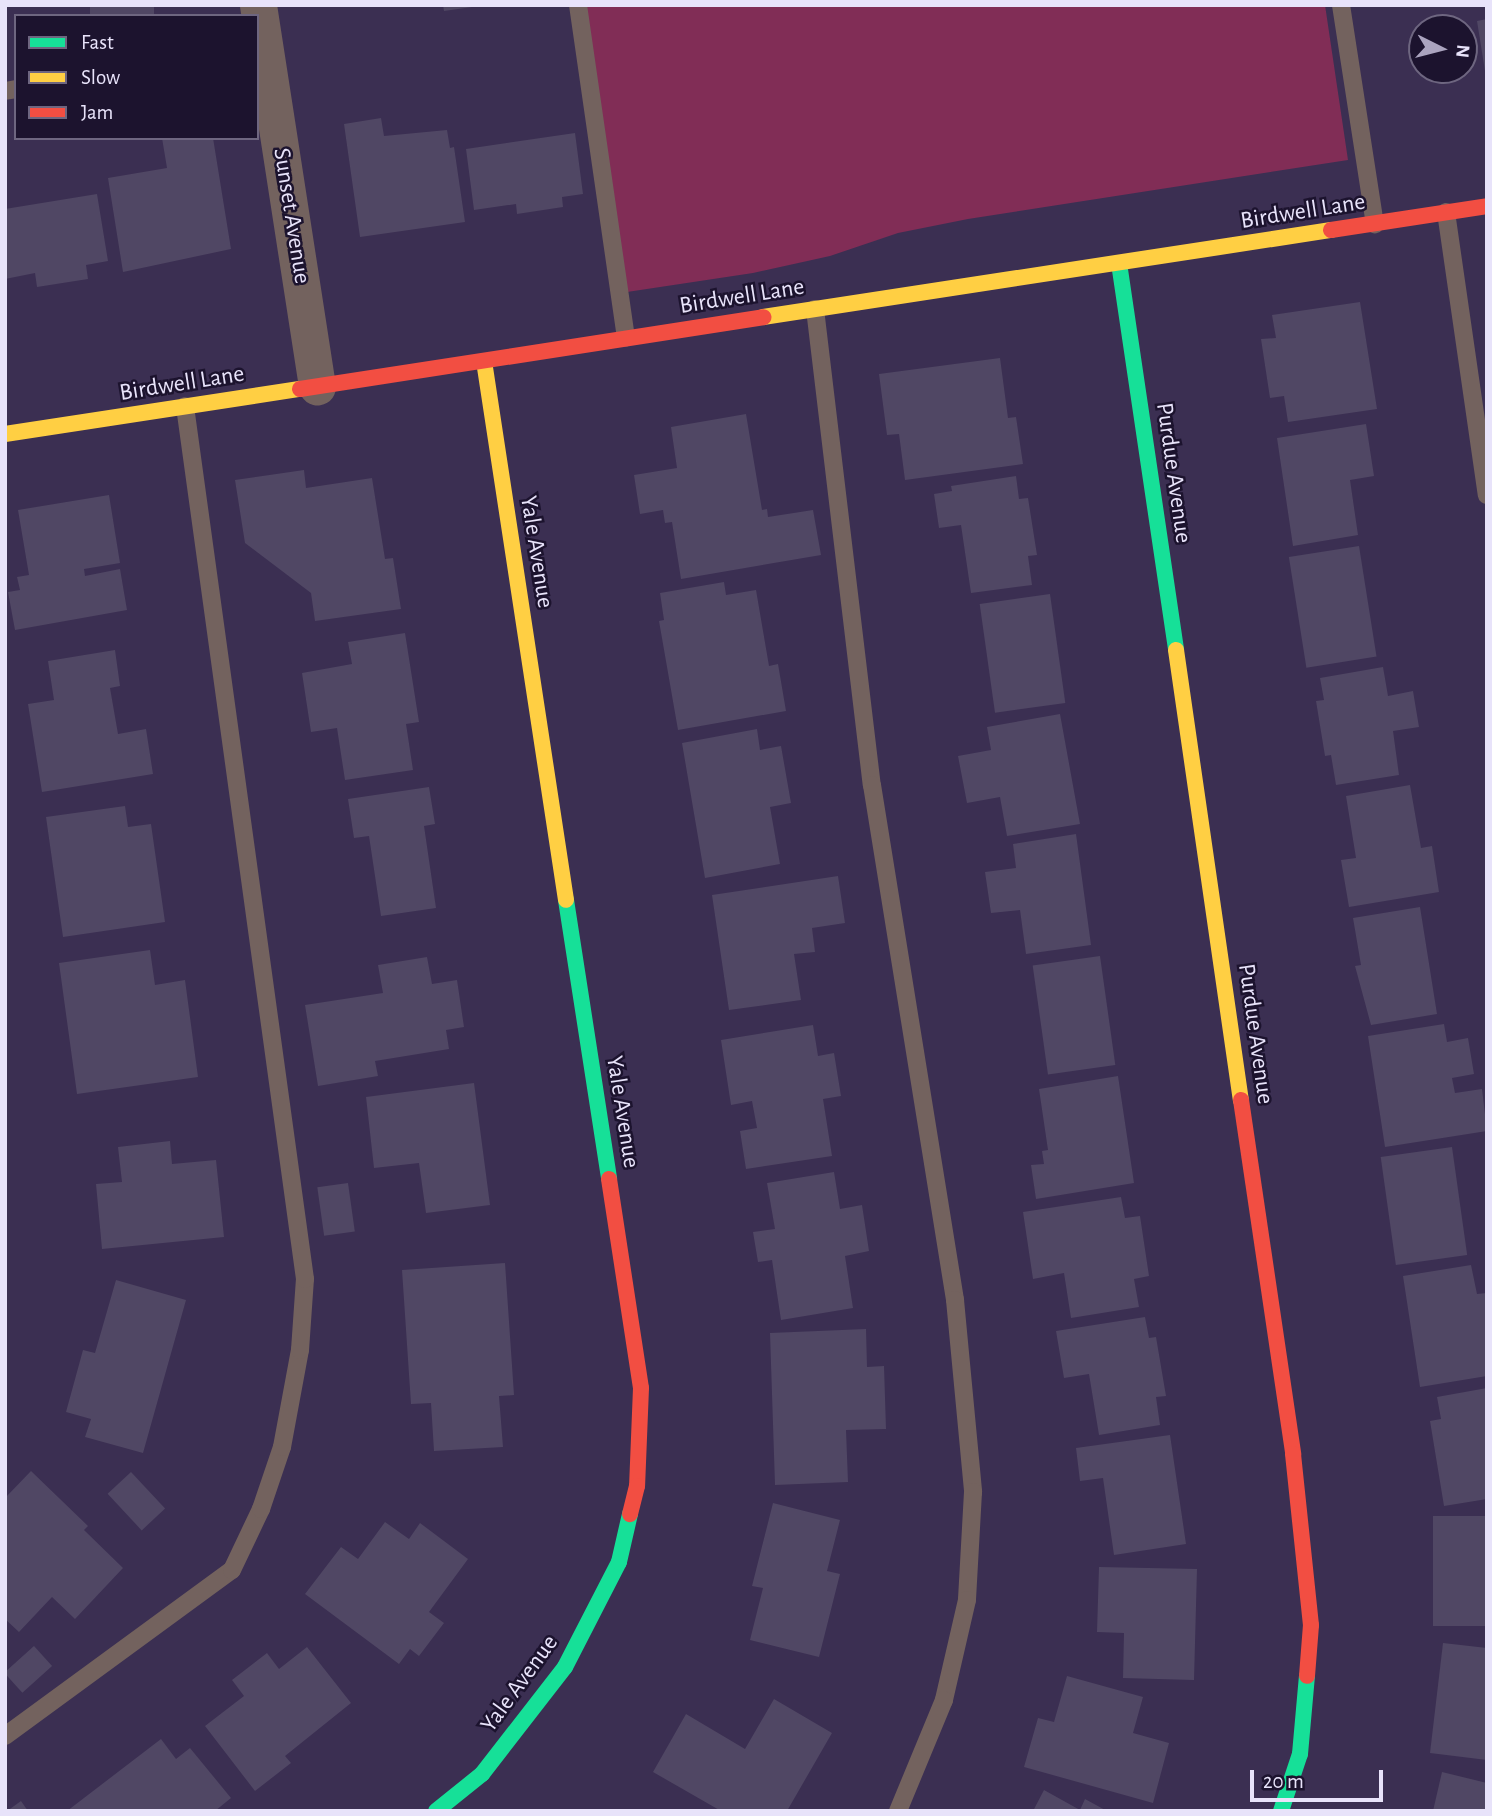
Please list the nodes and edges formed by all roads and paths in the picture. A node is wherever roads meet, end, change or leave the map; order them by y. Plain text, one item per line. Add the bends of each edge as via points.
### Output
1 (578, 5) edge
2 (1341, 5) edge
3 (259, 21) edge
4 (261, 53) edge
5 (1487, 206) edge
6 (1446, 212) junction
7 (1375, 224) junction
8 (1119, 263) junction
9 (815, 309) junction
10 (626, 338) junction
11 (484, 360) junction
12 (317, 386) junction
13 (185, 407) junction
14 (5, 434) edge
15 (1487, 495) edge
16 (5, 1736) edge
17 (436, 1811) edge
18 (898, 1811) edge
19 (1281, 1811) edge

1 - 10 lane
2 - 7 lane
3 - 4 street, Sunset Avenue
4 - 12 street, Sunset Avenue
5 - 6 street, Birdwell Lane
6 - 7 street, Birdwell Lane
6 - 15 lane
7 - 8 street, Birdwell Lane
8 - 9 street, Birdwell Lane
8 - 19 street, Purdue Avenue via 1296,1480 1311,1625 1300,1754
9 - 10 street, Birdwell Lane
9 - 18 lane via 874,798 954,1300 973,1492 967,1600 944,1700
10 - 11 street, Birdwell Lane
11 - 12 street, Birdwell Lane
11 - 17 street, Yale Avenue via 641,1388 637,1486 619,1562 565,1667 482,1774
12 - 13 street, Birdwell Lane
13 - 14 street, Birdwell Lane
13 - 16 lane via 305,1279 300,1350 282,1447 261,1509 232,1570

